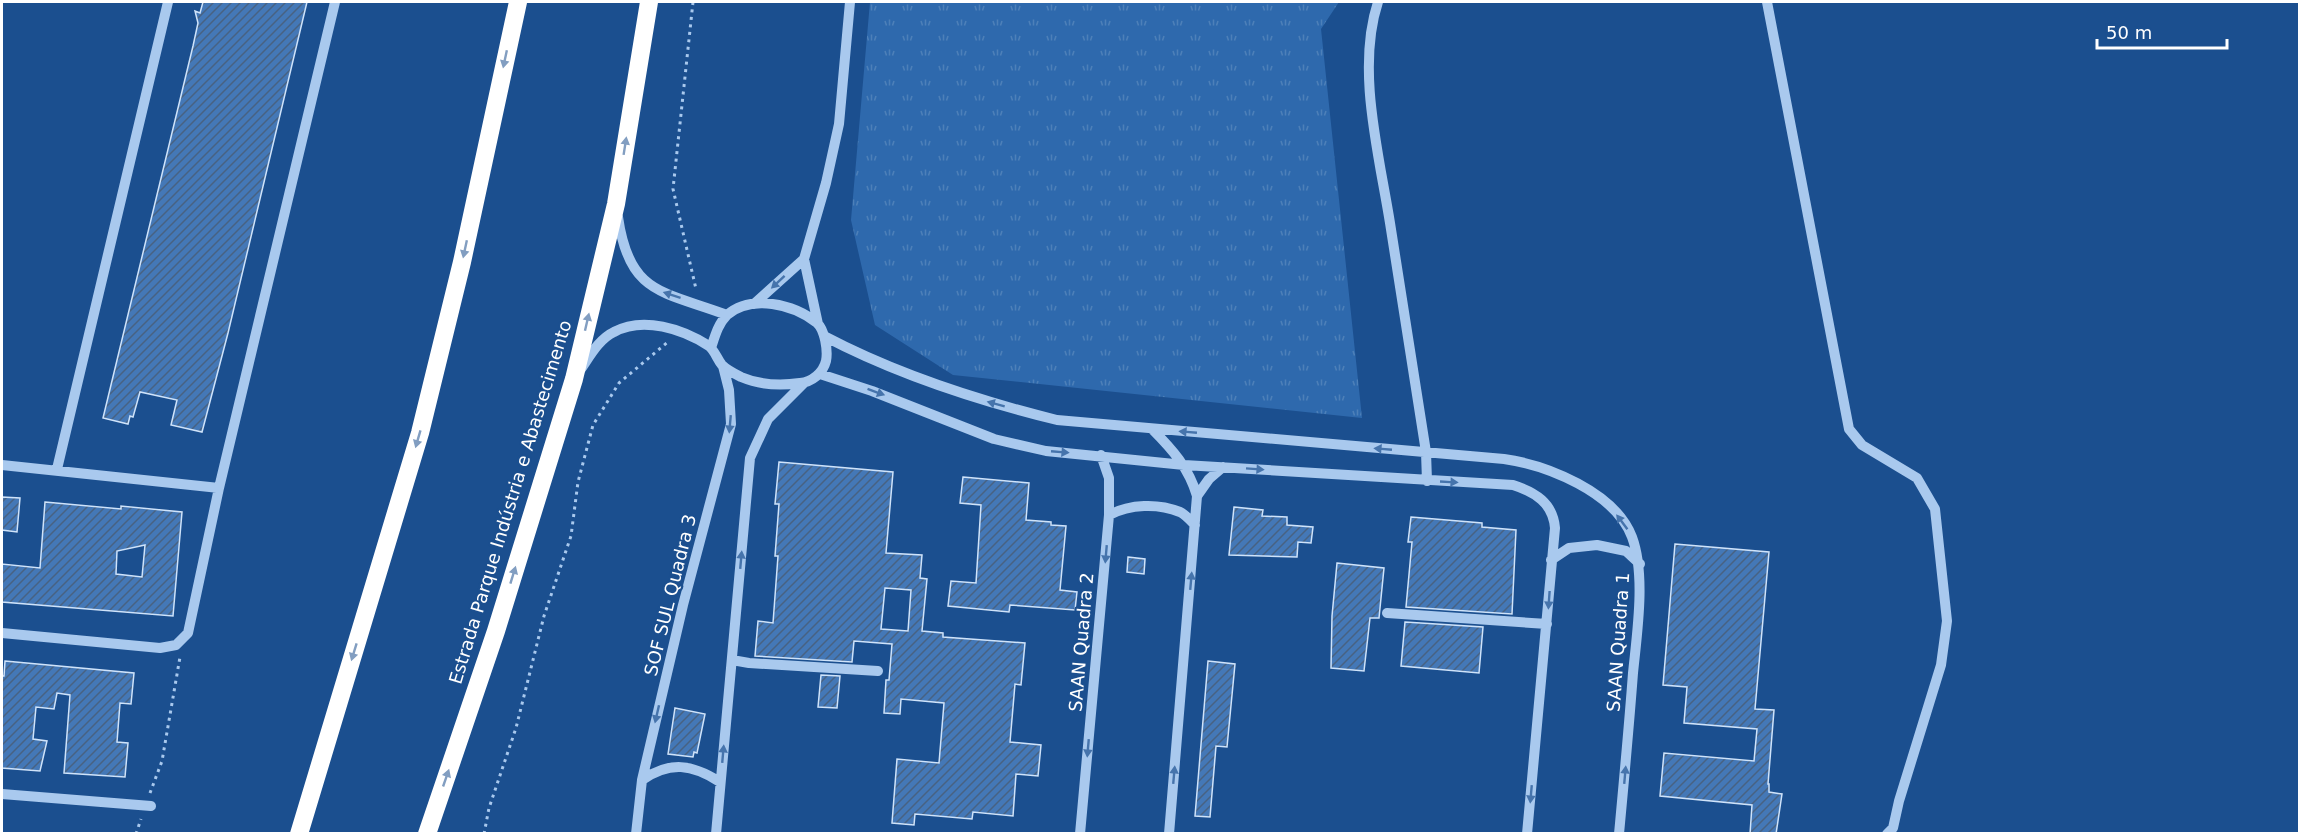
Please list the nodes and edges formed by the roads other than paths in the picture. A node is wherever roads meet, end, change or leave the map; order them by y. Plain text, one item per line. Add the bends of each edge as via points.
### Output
1 (168, 2) edge
2 (335, 2) edge
3 (518, 2) edge
4 (649, 2) edge
5 (850, 2) edge
6 (1378, 2) edge
7 (1767, 2) edge
8 (616, 204) junction
9 (804, 259) junction
10 (754, 304) junction
11 (728, 315) junction
12 (818, 324) junction
13 (824, 336) junction
14 (711, 348) junction
15 (723, 366) junction
16 (820, 374) junction
17 (574, 379) junction
18 (804, 383) junction
19 (1152, 429) junction
20 (1426, 453) junction
21 (1101, 455) junction
22 (2, 465) edge
23 (1184, 465) junction
24 (1223, 467) junction
25 (57, 470) junction
26 (1427, 481) junction
27 (219, 488) junction
28 (1197, 496) junction
29 (1109, 515) junction
30 (1195, 525) junction
31 (1551, 560) junction
32 (1640, 564) junction
33 (1388, 613) dead end
34 (1547, 624) junction
35 (2, 633) edge
36 (732, 660) junction
37 (878, 671) dead end
38 (642, 780) junction
39 (720, 782) junction
40 (2, 794) edge
41 (148, 806) road end
42 (299, 834) edge
43 (428, 834) edge
44 (636, 834) edge
45 (716, 834) edge
46 (1080, 834) edge
47 (1169, 834) edge
48 (1527, 834) edge
49 (1619, 834) edge
50 (1887, 834) edge

1 - 25 street
2 - 27 street
3 -> 42 highway via 462,262 420,433
8 -> 4 highway, Estrada Parque Indústria e Abastecimento
5 - 9 street via 839,124
6 - 20 street via 1370,41 1372,115
7 - 50 street via 1849,429 1862,445 1917,478 1935,509 1947,621 1941,665 1893,828
11 -> 8 street via 661,292 644,281 634,270 620,236
17 -> 8 highway, Estrada Parque Indústria e Abastecimento
9 -> 10 street
9 - 12 street
10 - 11 street
10 - 12 street via 775,304
11 - 14 street
12 - 13 street
13 - 16 street via 826,360
19 -> 13 street, SAAN Quadra 1 via 1057,420 992,404 919,379
14 - 15 street
14 - 17 street via 680,331 642,325 612,332
15 - 18 street via 762,383
15 -> 38 street, SOF SUL Quadra 3 via 731,424
16 - 18 street
16 -> 21 street via 994,439 1046,451
43 -> 17 highway, Estrada Parque Indústria e Abastecimento
36 -> 18 street via 750,458 768,419
20 -> 19 street, SAAN Quadra 1
19 - 23 street
20 - 26 street
32 -> 20 street, SAAN Quadra 1 via 1632,536 1612,508 1559,474 1504,459
21 - 23 street
21 - 29 street, SAAN Quadra 2 via 1109,478
22 - 25 street
23 - 24 street
23 - 28 street
24 -> 26 street
24 - 28 street
25 - 27 street
26 -> 31 street via 1513,485 1535,494 1545,502 1555,520
27 - 35 street via 192,619 188,633 176,645 160,648
28 - 30 street
29 - 30 street via 1122,508 1153,506 1182,513
29 -> 46 street, SAAN Quadra 2
47 -> 30 street
31 - 32 street via 1569,548 1597,545 1626,551
31 -> 34 street
49 -> 32 street, SAAN Quadra 1
33 - 34 street
34 -> 48 street
36 - 37 street
39 -> 36 street
38 - 39 street via 656,771 677,766 706,772
38 - 44 street, SOF SUL Quadra 3
39 - 45 street
40 - 41 street

